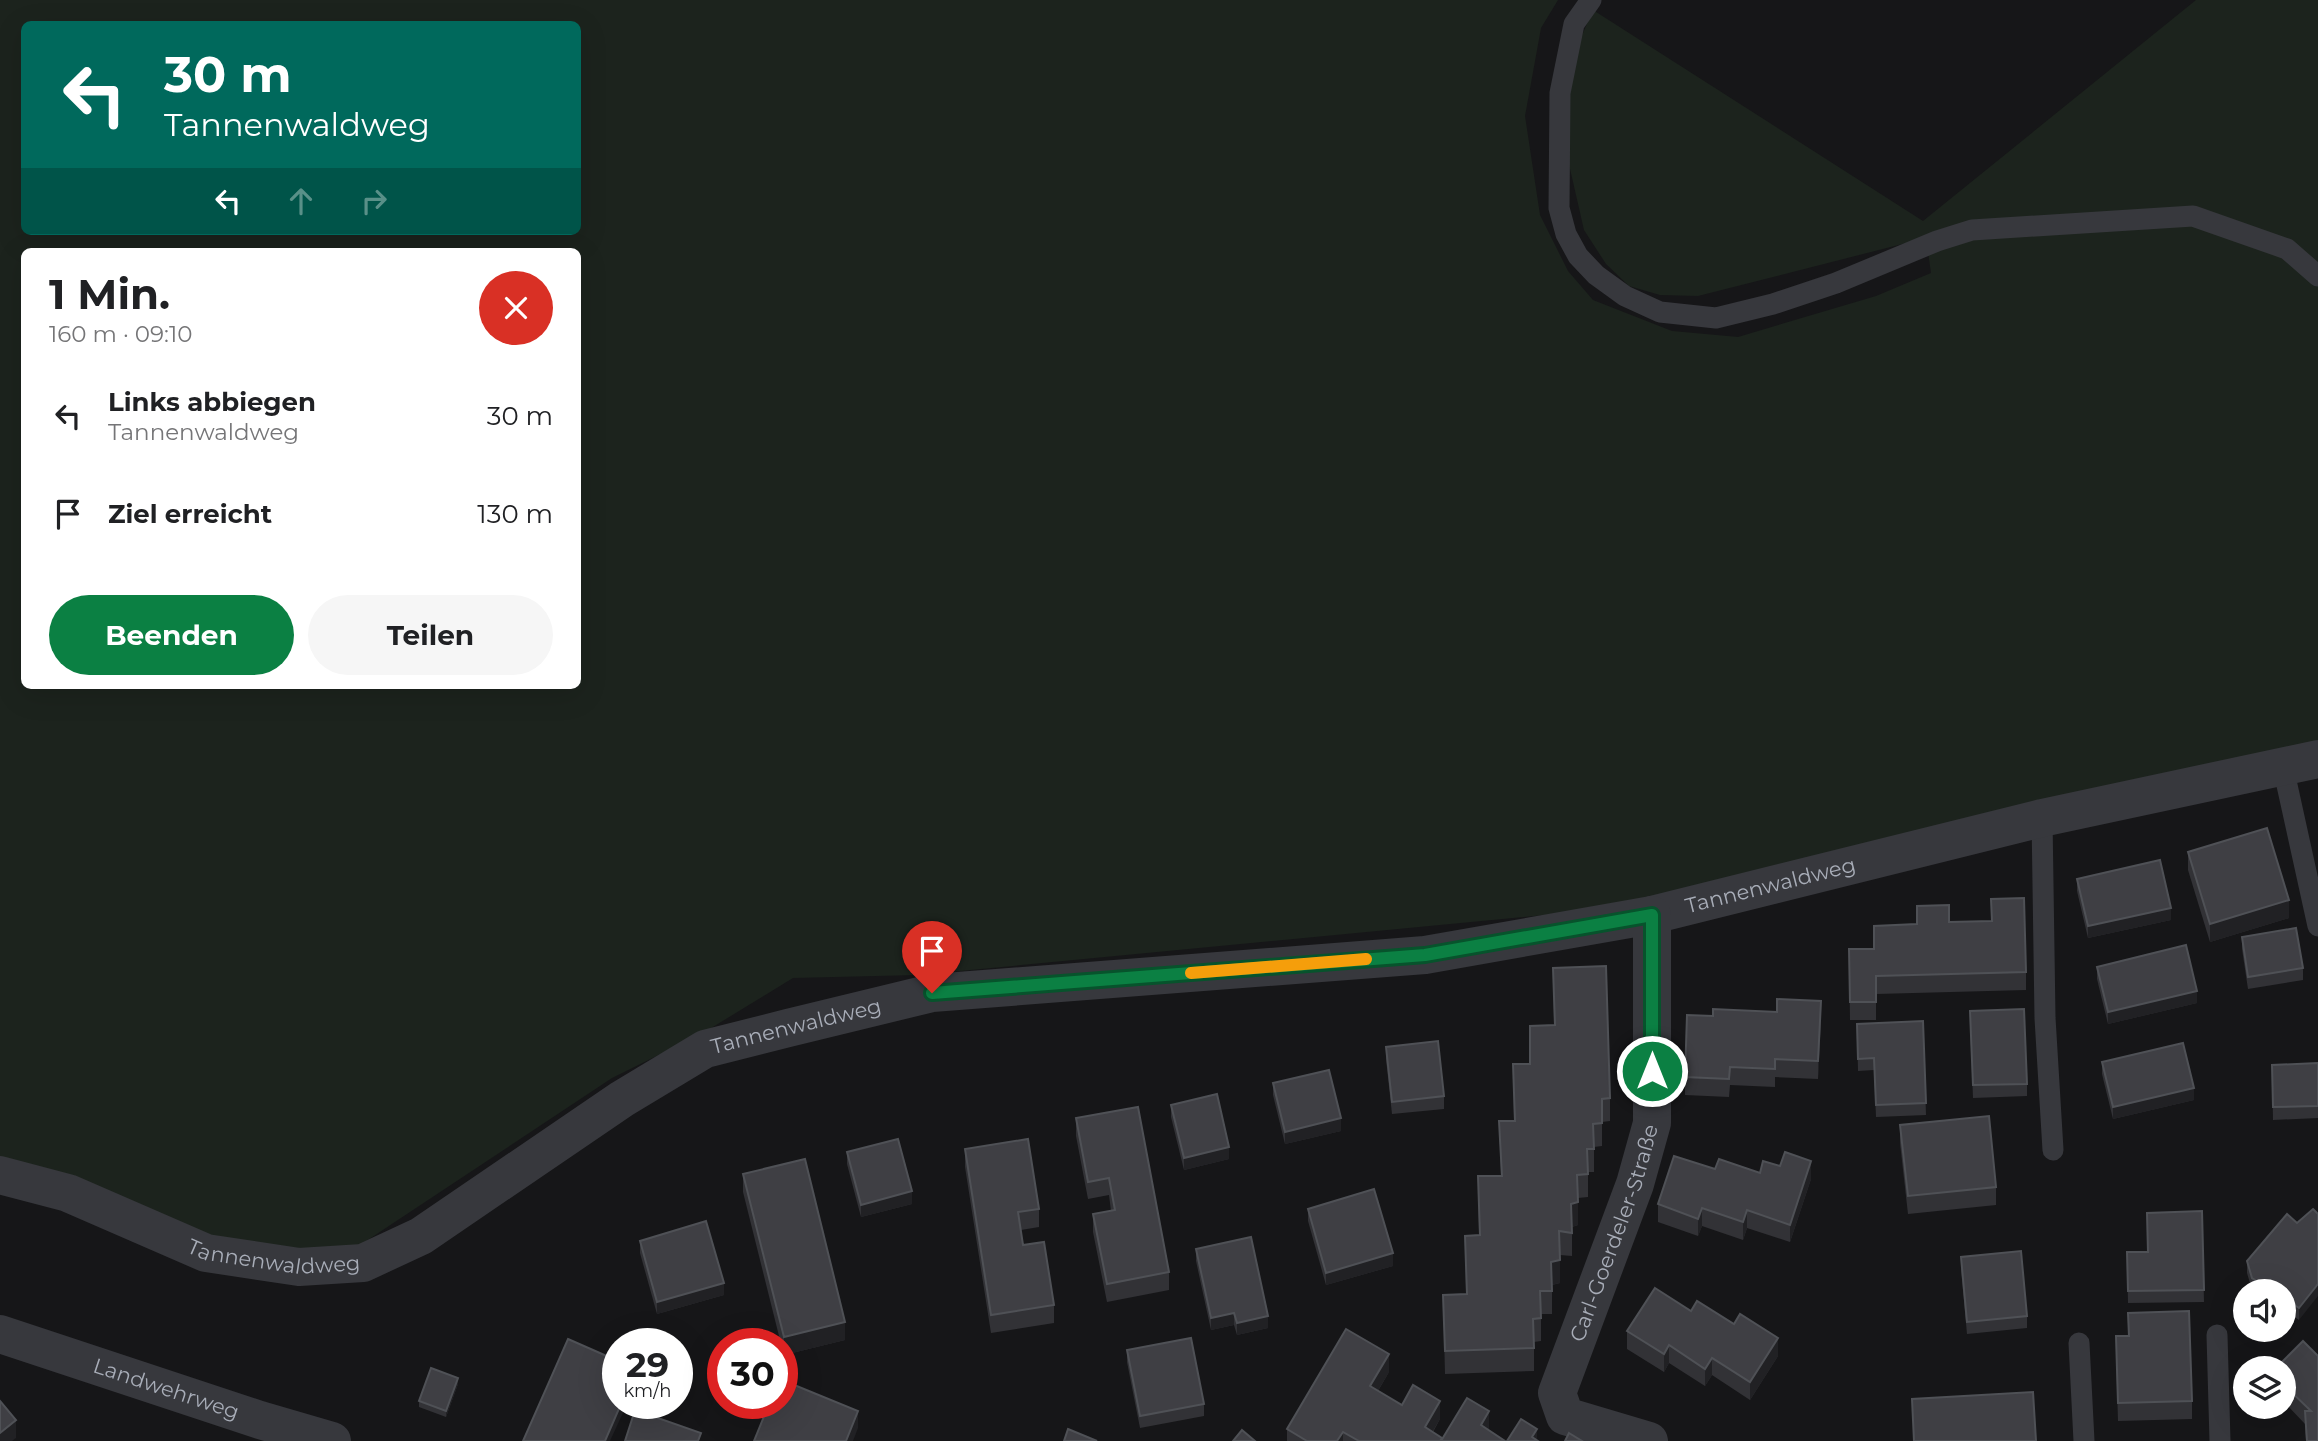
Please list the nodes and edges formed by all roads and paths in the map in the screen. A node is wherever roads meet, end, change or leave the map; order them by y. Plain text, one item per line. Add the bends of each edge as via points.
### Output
1 (1588, 4) edge
2 (2318, 276) edge
3 (2301, 763) edge
4 (2042, 818) junction
5 (1652, 915) junction
6 (2318, 926) edge
7 (2053, 1150) dead end
8 (0, 1175) edge
9 (0, 1334) edge
10 (2217, 1335) dead end
11 (2079, 1343) dead end
12 (331, 1441) edge
13 (1649, 1441) edge
14 (2084, 1441) edge
15 (2220, 1441) edge

1 - 2 lane via 1574,24 1560,93 1559,208 1578,256 1596,275 1625,296 1660,312 1716,318 1773,304 1972,230 2193,216 2287,249
3 - 4 street, Tannenwaldweg
3 - 6 lane
4 - 5 street, Tannenwaldweg
4 - 7 lane via 2045,1018
5 - 8 street, Tannenwaldweg via 1425,955 932,993 705,1049 622,1099 421,1236 363,1263 299,1267 206,1253 68,1193
5 - 13 street, Carl-Goerdeler-Straße via 1652,1123 1635,1184 1557,1393 1565,1416
9 - 12 street, Landwehrweg
10 - 15 lane
11 - 14 lane

